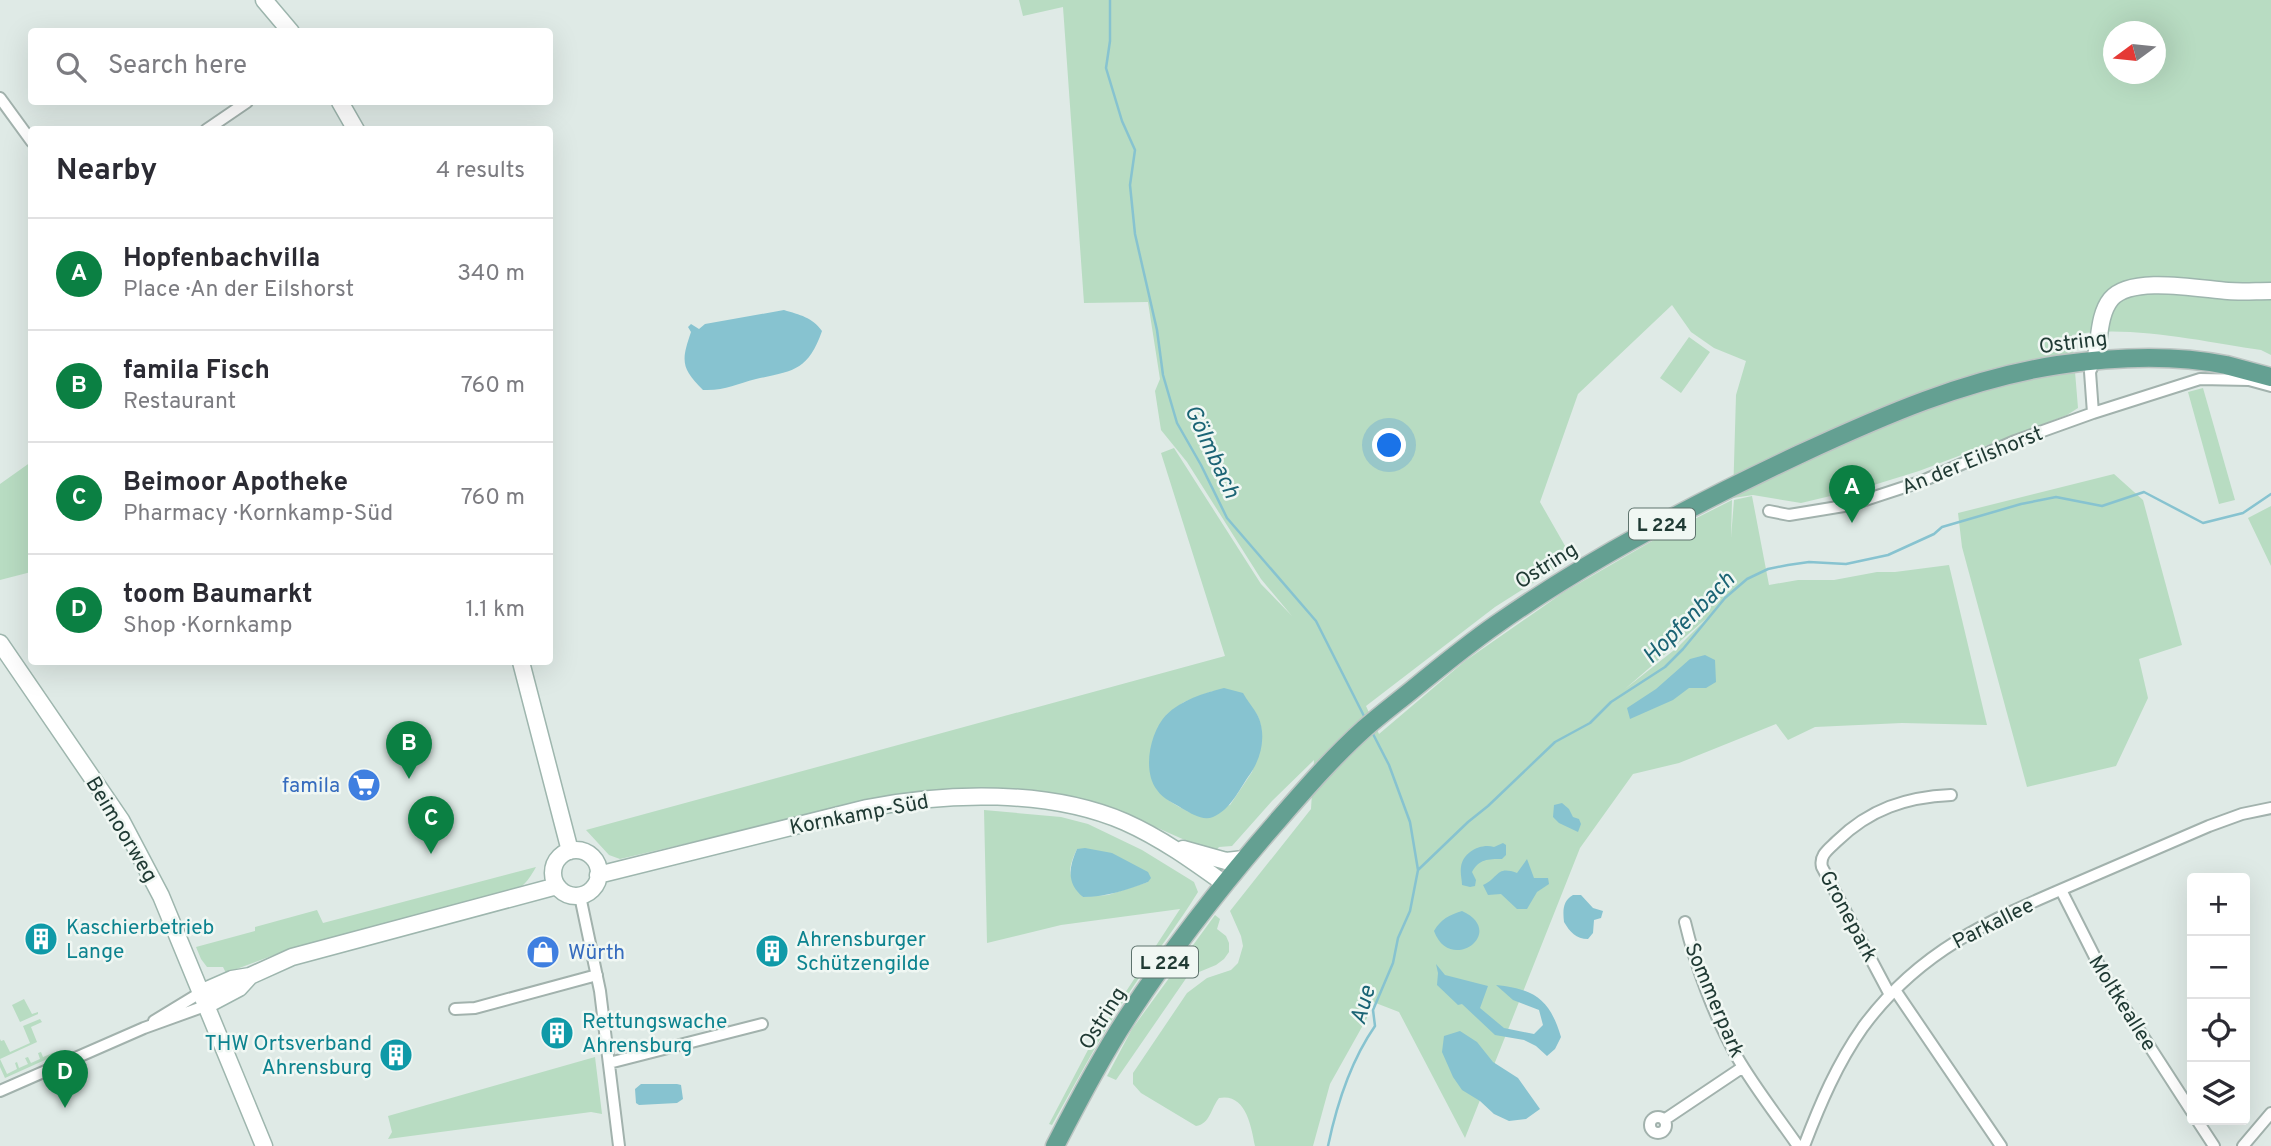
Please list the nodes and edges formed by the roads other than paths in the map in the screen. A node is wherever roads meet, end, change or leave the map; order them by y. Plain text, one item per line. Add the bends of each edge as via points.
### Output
1 (264, 0) edge
2 (288, 28) edge
3 (0, 98) edge
4 (243, 105) edge
5 (342, 105) edge
6 (212, 126) edge
7 (354, 126) edge
8 (28, 136) edge
9 (2271, 291) edge
10 (2095, 361) junction
11 (2271, 377) edge
12 (2271, 386) edge
13 (2093, 413) junction
14 (1769, 511) dead end
15 (1, 646) edge
16 (522, 665) edge
17 (1951, 795) dead end
18 (2271, 808) edge
19 (1171, 845) junction
20 (570, 851) junction
21 (1212, 858) junction
22 (1244, 859) junction
23 (597, 870) junction
24 (555, 882) junction
25 (1225, 884) junction
26 (2061, 890) junction
27 (580, 895) junction
28 (1685, 922) dead end
29 (597, 975) junction
30 (1893, 992) junction
31 (202, 999) junction
32 (455, 1009) dead end
33 (762, 1024) dead end
34 (609, 1063) junction
35 (1743, 1067) junction
36 (0, 1091) edge
37 (2187, 1104) edge
38 (2271, 1113) edge
39 (1664, 1120) dead end
40 (2200, 1125) edge
41 (264, 1146) edge
42 (619, 1146) edge
43 (1055, 1146) edge
44 (1803, 1146) edge
45 (2001, 1146) edge
46 (2214, 1146) edge
47 (2243, 1146) edge

1 - 2 street
3 - 8 street
4 - 6 street
5 - 7 street
9 - 10 street via 2158,285 2119,292 2101,323
10 - 11 main road, Ostring / L 224 via 2197,361
10 - 13 street via 2090,372
10 - 22 main road, Ostring / L 224 via 2022,372 1940,394 1880,417 1720,492 1596,561 1464,648 1365,728
12 - 13 street, An der Eilshorst via 2249,380 2200,380
13 - 14 street, An der Eilshorst via 1850,505 1789,515
15 - 31 street, Beimoorweg via 135,844 161,895
16 - 20 street
17 - 30 street, Gronepark via 1916,798 1877,811 1821,858
18 - 26 street, Parkallee via 2217,823
19 - 21 street, Kornkamp-Süd
19 - 23 street, Kornkamp-Süd via 1125,822 1069,805 1003,798 936,799 886,804 627,868
19 - 25 street, Kornkamp-Süd
20 - 23 street via 589,854
20 - 24 street via 555,864
21 - 22 street, Kornkamp-Süd
21 - 25 street
22 - 25 main road, Ostring / L 224
23 - 27 street via 594,886
24 - 27 street via 565,893
24 - 31 street via 279,962 250,976 239,988
25 - 43 main road, Ostring / L 224 via 1124,1023
26 - 30 street, Parkallee via 1957,940
26 - 37 street, Moltkeallee via 2106,979
27 - 29 street
28 - 35 street, Sommerpark via 1691,950
29 - 32 street via 475,1008
29 - 34 street
30 - 44 street, Parkallee via 1844,1056
30 - 45 street
31 - 36 street via 187,1014
31 - 41 street, Beimoorweg
33 - 34 street
34 - 42 street
35 - 39 street
35 - 44 street, Sommerpark
38 - 47 street
40 - 46 street

